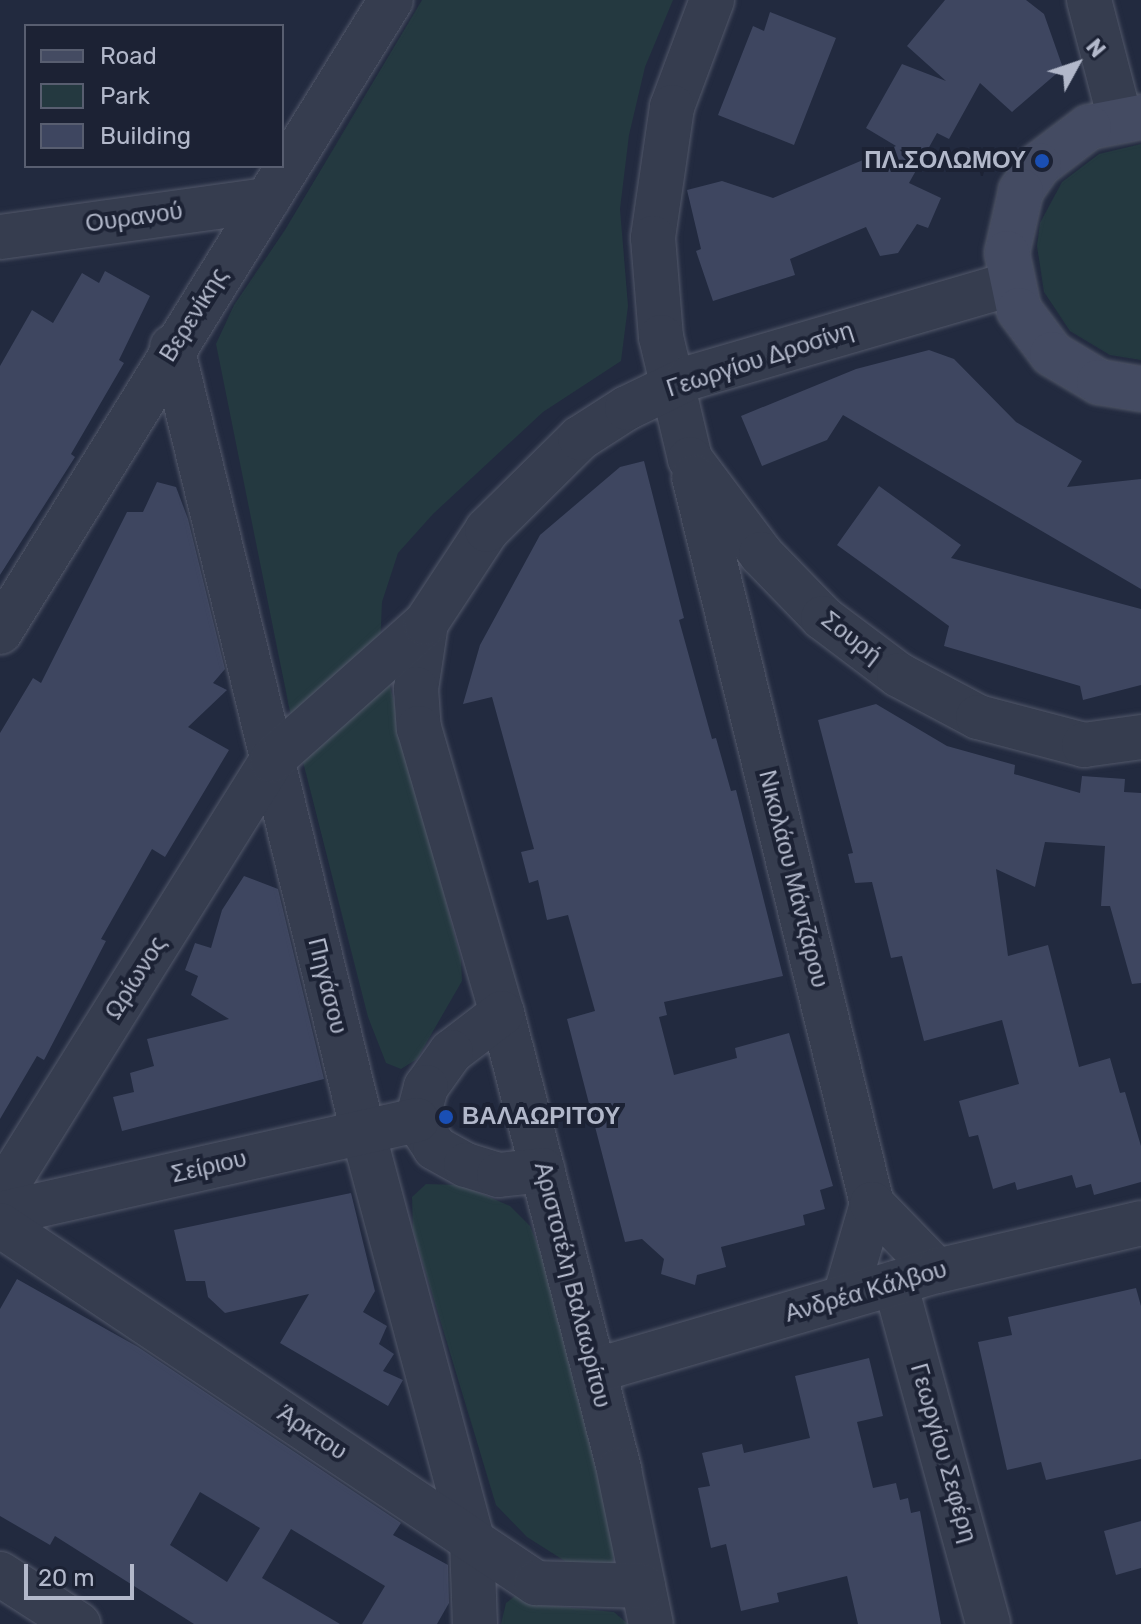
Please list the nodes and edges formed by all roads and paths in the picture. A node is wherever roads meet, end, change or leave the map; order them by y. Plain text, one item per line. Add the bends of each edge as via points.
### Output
1 (391, 0) edge
2 (712, 0) edge
3 (1089, 0) edge
4 (1130, 118) edge
5 (267, 200) junction
6 (0, 237) edge
7 (1010, 284) junction
8 (172, 347) junction
9 (671, 386) junction
10 (1141, 389) edge
11 (690, 459) junction
12 (426, 623) junction
13 (0, 632) edge
14 (1141, 737) edge
15 (272, 760) junction
16 (502, 1013) junction
17 (417, 1120) junction
18 (363, 1132) junction
19 (543, 1170) junction
20 (0, 1196) edge
21 (872, 1204) junction
22 (0, 1214) edge
23 (1141, 1223) edge
24 (0, 1225) edge
25 (937, 1271) junction
26 (895, 1283) junction
27 (845, 1297) junction
28 (594, 1371) junction
29 (472, 1540) junction
30 (0, 1574) edge
31 (647, 1605) edge
32 (78, 1624) edge
33 (475, 1624) edge
34 (988, 1624) edge

1 - 5 street, Βερενίκης
2 - 9 street, Σουρή via 672,107 653,238
3 - 4 street
4 - 7 street via 1062,143 1039,165 1010,221
5 - 6 street, Ουρανού
5 - 8 street, Βερενίκης
7 - 9 street, Γεωργίου Δροσίνη
7 - 10 street via 1033,334 1052,354 1099,382
8 - 13 street, Βερενίκης
8 - 15 street, Πηγάσου
9 - 11 street, Σουρή
9 - 12 street, Γεωργίου Δροσίνη via 580,438 521,492 465,559
11 - 14 street, Σουρή via 761,554 823,618 899,675 978,717 1084,745
11 - 21 street, Νικολάου Μάντζαρου
12 - 15 street, Γεωργίου Δροσίνη
12 - 16 street, Αριστοτέλη Βαλαωρίτου via 416,689 419,728
15 - 18 street, Πηγάσου
15 - 20 street, Ωρίωνος
16 - 17 street via 451,1052 426,1087
16 - 19 street, Αριστοτέλη Βαλαωρίτου
17 - 18 street, Σείριου
17 - 19 street via 435,1148 466,1165 499,1175
18 - 22 street, Σείριου
18 - 29 street, Πηγάσου
19 - 28 street, Αριστοτέλη Βαλαωρίτου
21 - 25 street
21 - 27 street, Νικολάου Μάντζαρου
23 - 25 street, Ανδρέα Κάλβου
24 - 29 street, Άρκτου
25 - 26 street, Ανδρέα Κάλβου
26 - 27 street, Ανδρέα Κάλβου
26 - 34 street, Γεωργίου Σεφέρη
27 - 28 street, Ανδρέα Κάλβου
28 - 31 street, Αριστοτέλη Βαλαωρίτου
29 - 31 street, Άρκτου via 536,1583
29 - 33 street, Πηγάσου
30 - 32 street

